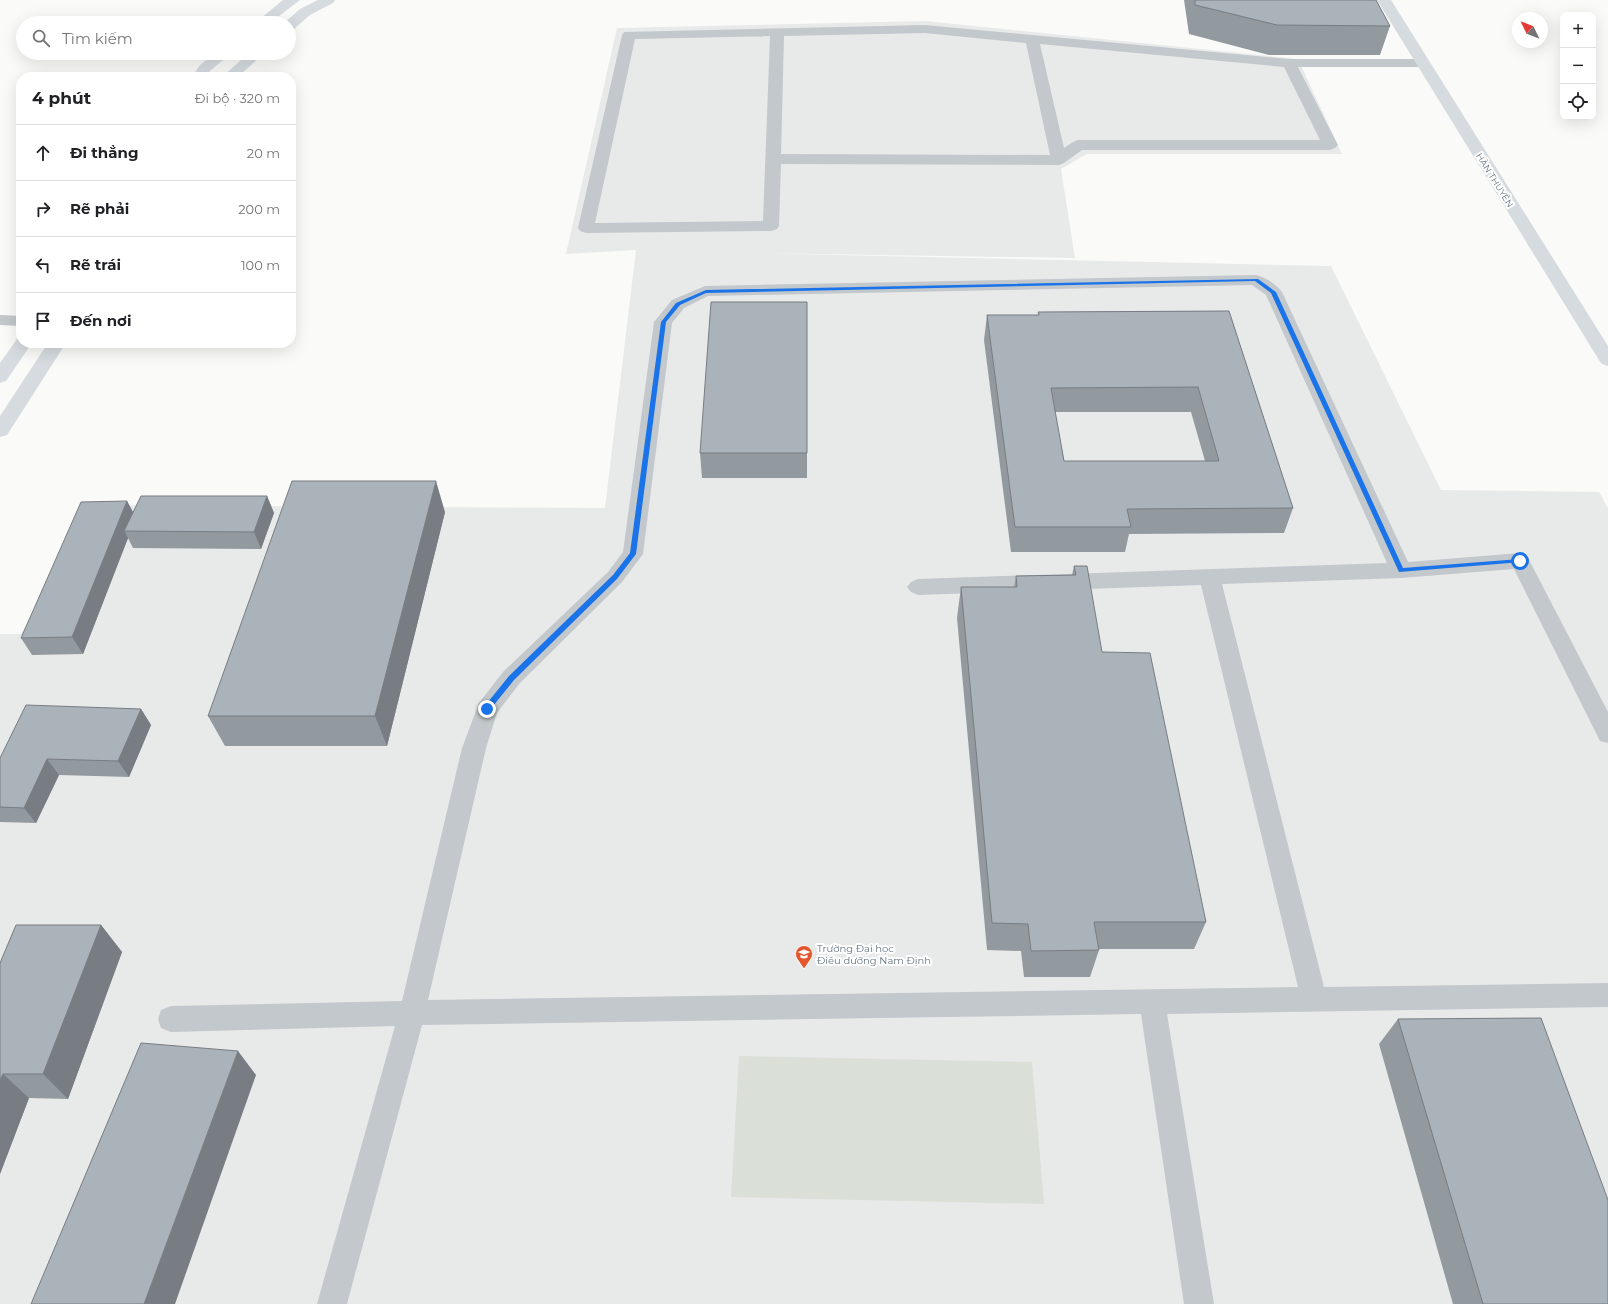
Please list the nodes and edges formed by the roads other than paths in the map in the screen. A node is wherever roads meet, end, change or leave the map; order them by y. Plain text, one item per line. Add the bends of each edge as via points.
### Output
1 (293, 0) edge
2 (328, 0) edge
3 (1384, 0) edge
4 (270, 16) edge
5 (296, 20) edge
6 (777, 32) junction
7 (1032, 39) junction
8 (215, 60) edge
9 (249, 60) edge
10 (1289, 63) junction
11 (1422, 63) junction
12 (202, 72) edge
13 (235, 72) edge
14 (772, 159) junction
15 (1059, 160) junction
16 (0, 320) edge
17 (16, 321) edge
18 (20, 348) edge
19 (54, 348) edge
20 (1608, 360) edge
21 (0, 377) edge
22 (0, 431) edge
23 (1401, 570) junction
24 (1210, 577) junction
25 (918, 587) dead end
26 (1608, 734) edge
27 (1608, 995) edge
28 (1314, 1000) junction
29 (1152, 1002) junction
30 (412, 1013) junction
31 (171, 1019) dead end
32 (332, 1304) edge
33 (1199, 1304) edge

1 - 4 street
2 - 5 street
3 - 11 street, HÀN THUYÊN
6 - 7 street via 925,29
6 - 14 street
6 - 14 street via 629,35 586,228 771,226
7 - 10 street
7 - 15 street
8 - 12 street
9 - 13 street
10 - 11 street
10 - 15 street via 1330,145 1078,145
11 - 20 street, HÀN THUYÊN
14 - 15 street
16 - 17 street
18 - 21 street
19 - 22 street
23 - 24 street
23 - 26 street via 1520,561
23 - 30 street via 1273,292 1256,280 706,292 678,304 664,322 633,554 615,577 511,678 487,709 474,748
24 - 25 street
24 - 28 street
27 - 28 street
28 - 29 street
29 - 30 street
29 - 33 street
30 - 31 street
30 - 32 street

